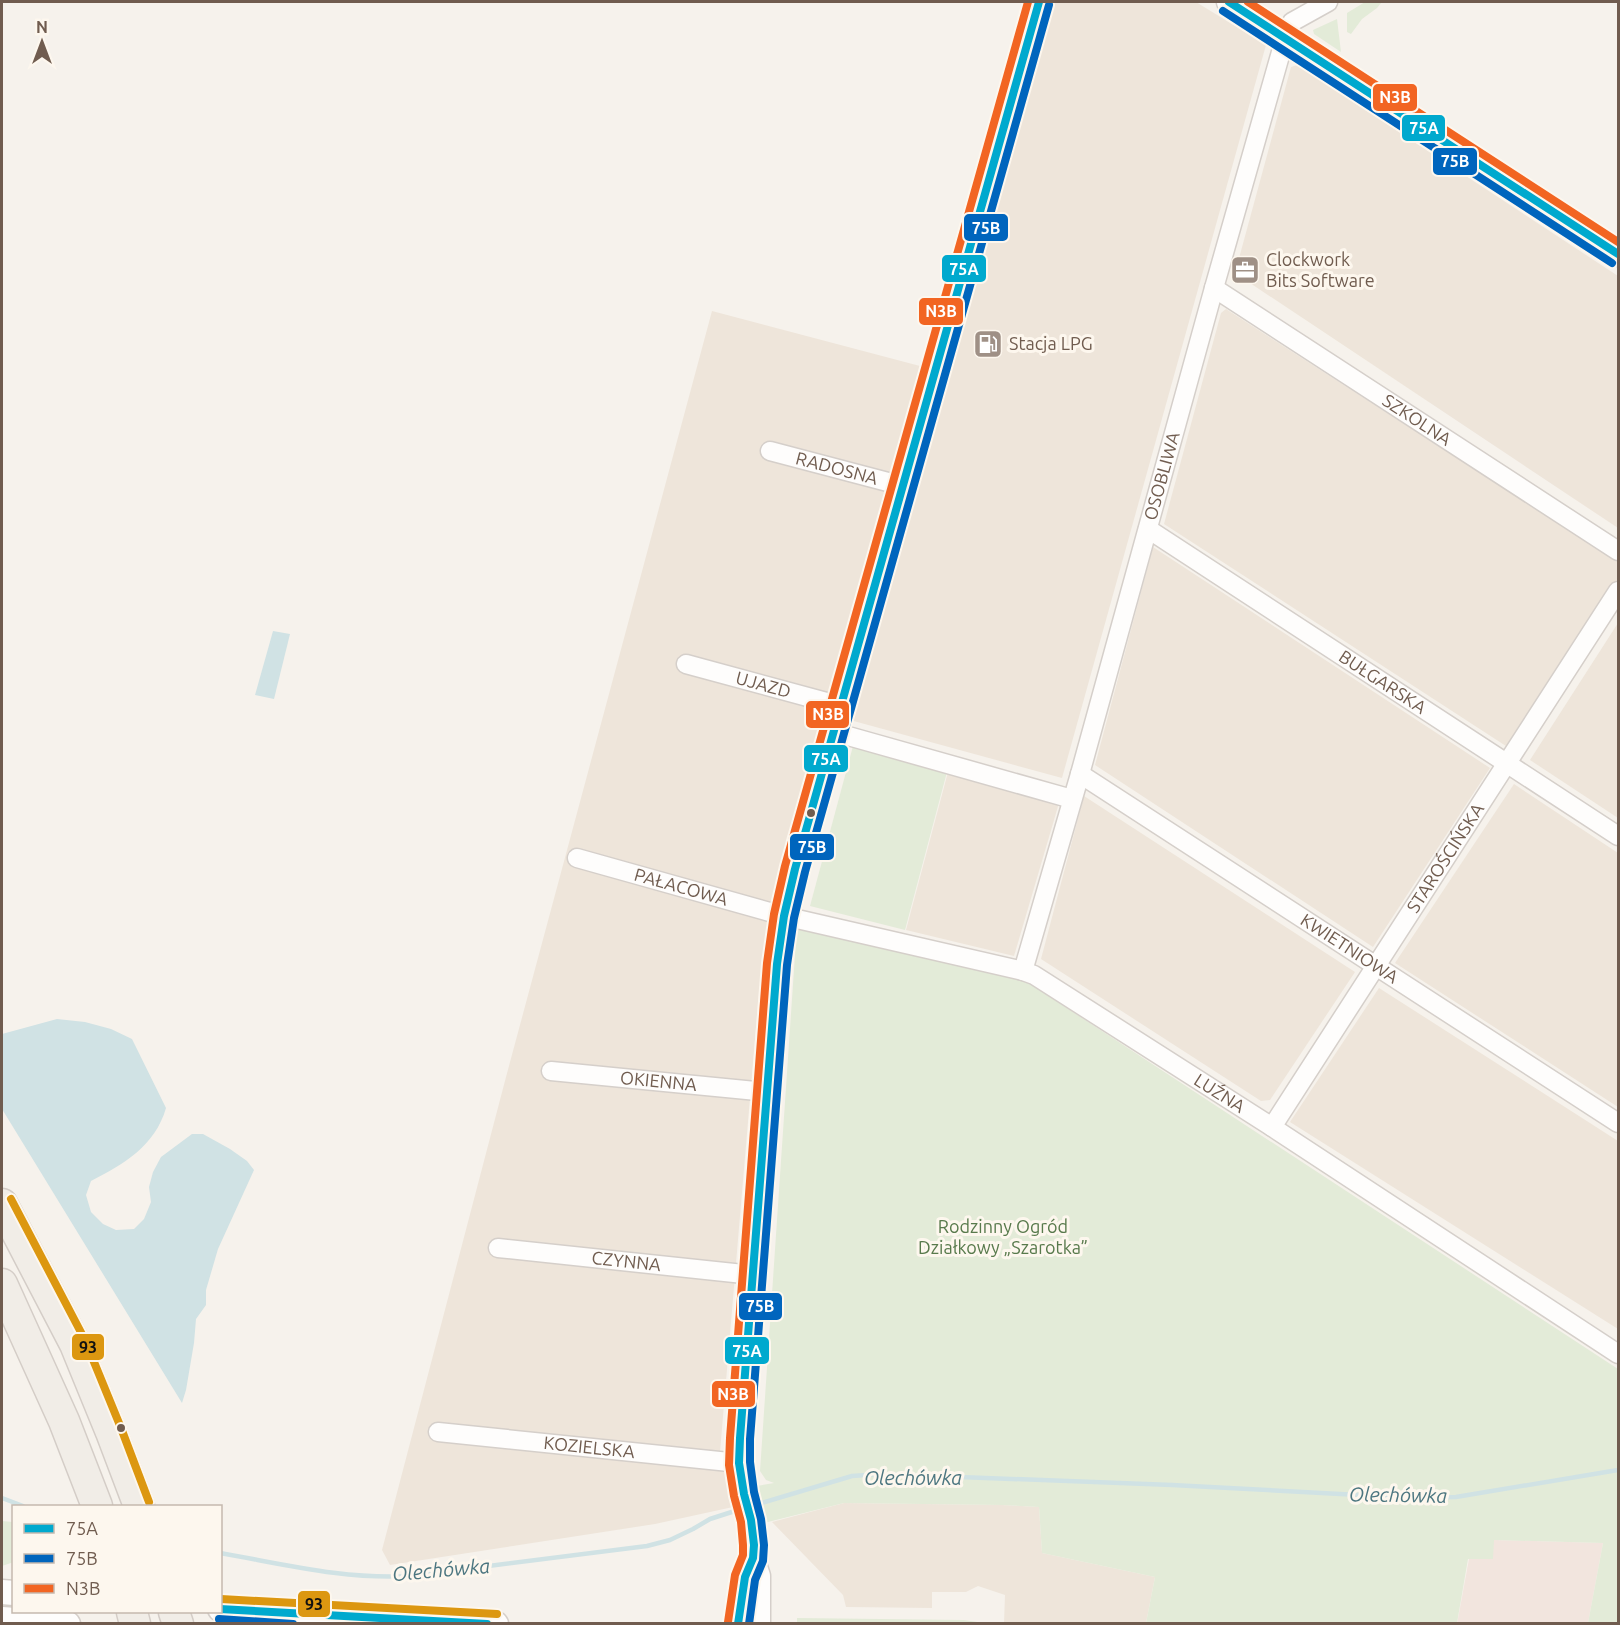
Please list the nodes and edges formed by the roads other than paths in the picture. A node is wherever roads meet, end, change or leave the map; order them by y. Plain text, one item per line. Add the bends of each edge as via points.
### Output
1 (1039, 2) edge
2 (1229, 2) edge
3 (1328, 2) edge
4 (1285, 38) junction
5 (1618, 254) edge
6 (1214, 288) junction
7 (770, 451) dead end
8 (903, 486) junction
9 (1148, 529) junction
10 (1618, 551) edge
11 (1618, 591) edge
12 (686, 664) dead end
13 (841, 706) junction
14 (834, 732) junction
15 (1507, 764) junction
16 (1080, 774) junction
17 (1072, 799) junction
18 (1618, 836) edge
19 (577, 858) dead end
20 (784, 916) junction
21 (1377, 966) junction
22 (1023, 971) junction
23 (551, 1071) dead end
24 (767, 1092) junction
25 (1618, 1123) edge
26 (1272, 1128) junction
27 (2, 1204) edge
28 (498, 1248) dead end
29 (753, 1275) junction
30 (2, 1284) edge
31 (1618, 1354) edge
32 (438, 1432) dead end
33 (739, 1463) junction
34 (97, 1505) edge
35 (139, 1505) edge
36 (753, 1558) junction
37 (222, 1609) edge
38 (2, 1619) edge
39 (68, 1623) edge
40 (496, 1623) edge
41 (738, 1623) edge
42 (758, 1623) edge

1 - 8 street
2 - 4 street
3 - 4 street, OSOBLIWA via 1292,22
4 - 5 street
4 - 6 street, OSOBLIWA
6 - 9 street, OSOBLIWA
6 - 10 street, SZKOLNA
7 - 8 street, RADOSNA
8 - 13 street
9 - 15 street, BUŁGARSKA
9 - 16 street, OSOBLIWA
11 - 15 street, STAROŚCIŃSKA
12 - 13 street, UJAZD
13 - 14 street
14 - 17 street
14 - 20 street
15 - 18 street, BUŁGARSKA
15 - 21 street, STAROŚCIŃSKA
16 - 17 street, OSOBLIWA
16 - 21 street, KWIETNIOWA
17 - 22 street, OSOBLIWA
19 - 20 street, PAŁACOWA
20 - 22 street, LUŹNA
20 - 24 street
21 - 25 street, KWIETNIOWA
21 - 26 street, STAROŚCIŃSKA
22 - 26 street, LUŹNA
23 - 24 street, OKIENNA
24 - 29 street
26 - 31 street, LUŹNA
27 - 35 main road via 75,1344
28 - 29 street, CZYNNA
29 - 33 street
30 - 34 main road via 64,1421
32 - 33 street, KOZIELSKA
33 - 36 street via 751,1520
36 - 41 street via 745,1577
36 - 42 street via 758,1576
37 - 40 street
38 - 39 street

